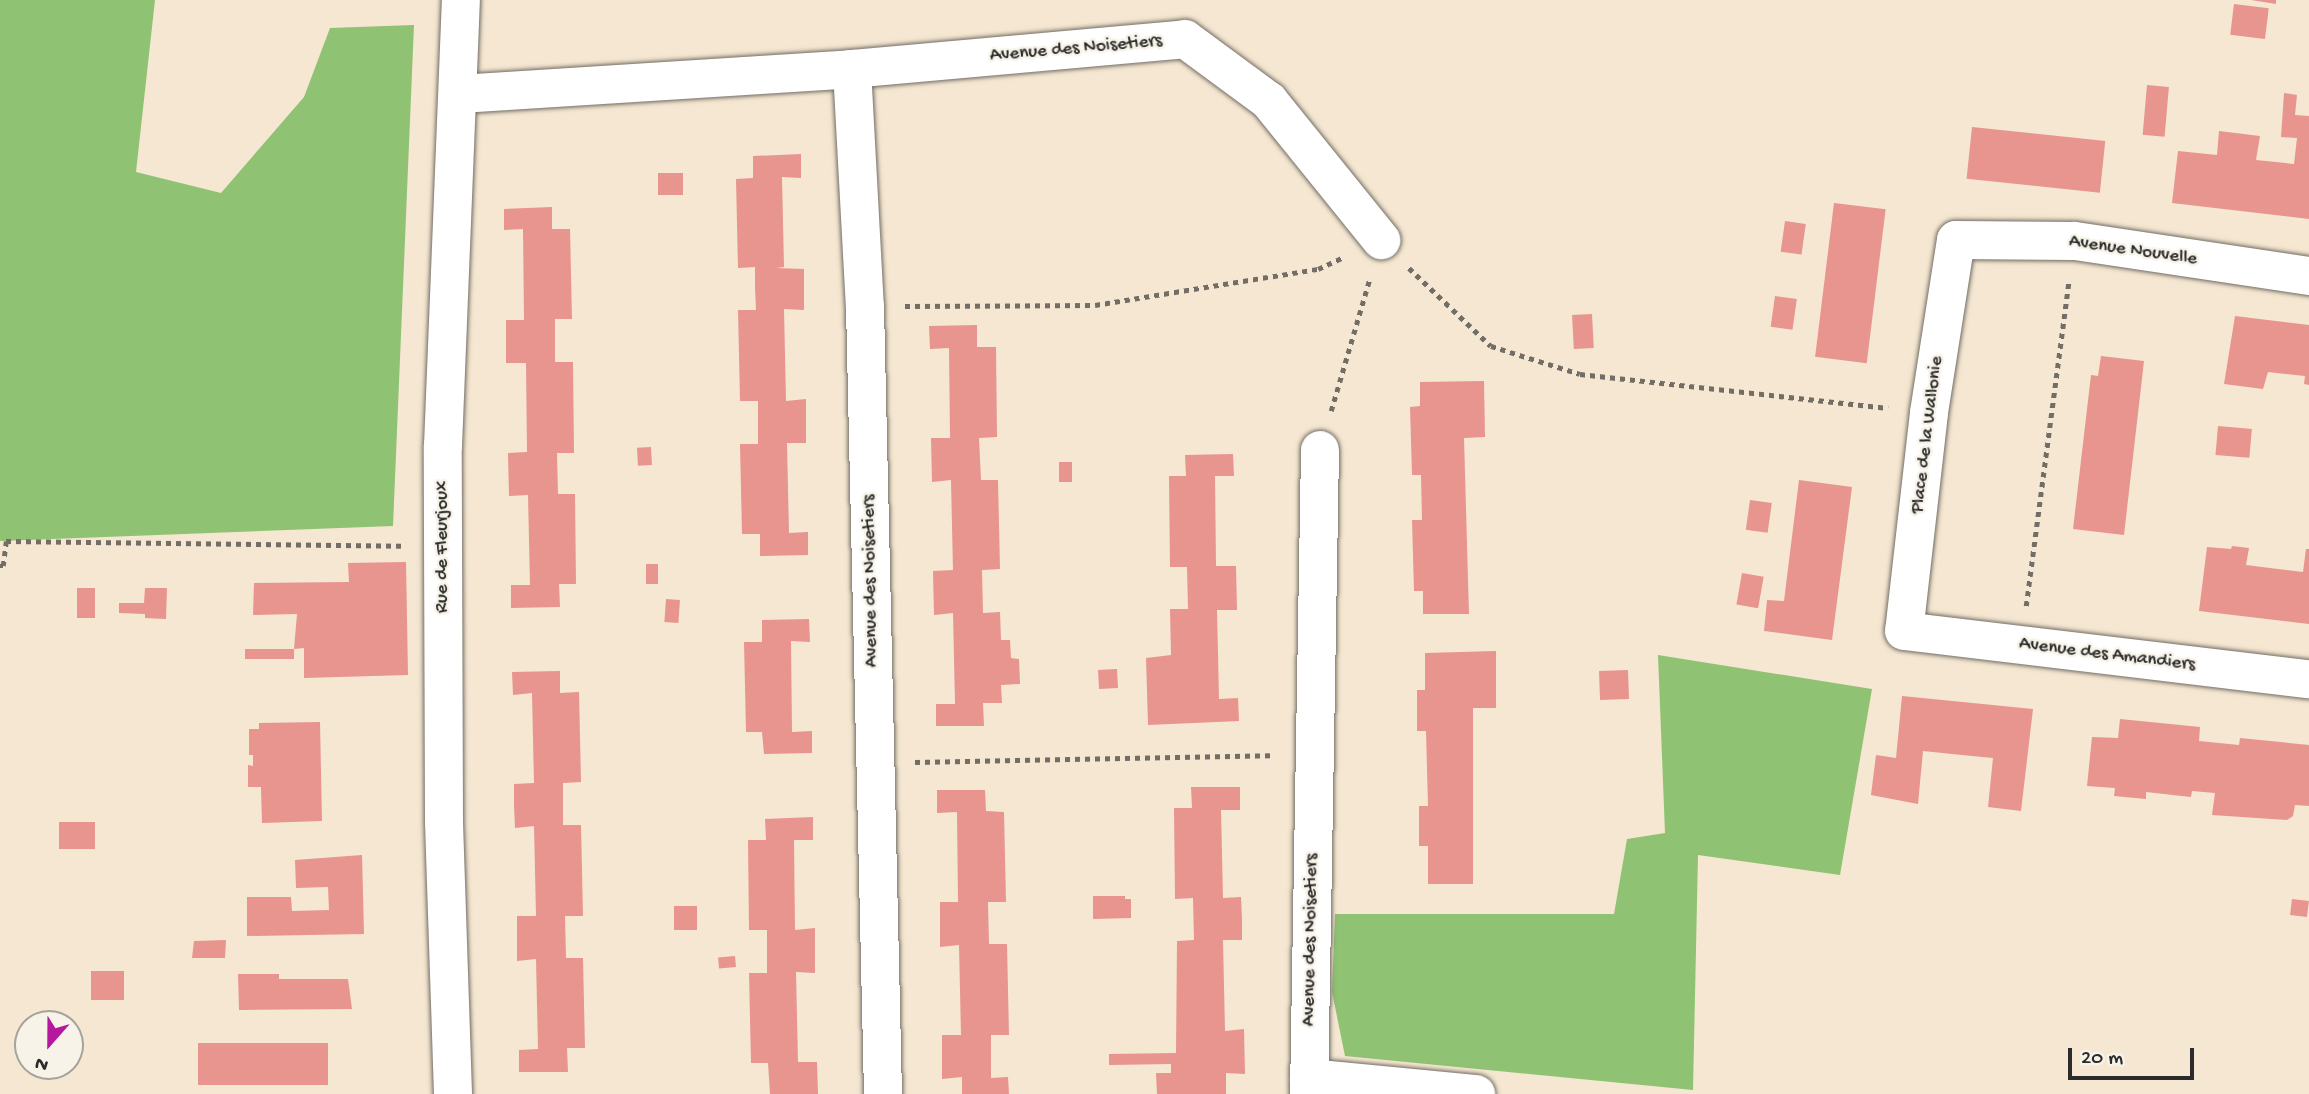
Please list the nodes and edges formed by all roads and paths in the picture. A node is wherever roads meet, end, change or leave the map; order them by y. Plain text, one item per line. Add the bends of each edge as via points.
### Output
1 (461, 0) edge
2 (852, 69) junction
3 (459, 94) junction
4 (1381, 240) junction
5 (1956, 240) joint
6 (2074, 241) junction
7 (2309, 276) edge
8 (866, 307) junction
9 (1929, 413) junction
10 (1320, 450) joint
11 (443, 547) junction
12 (0, 566) edge
13 (1904, 631) joint
14 (2021, 645) junction
15 (2309, 679) edge
16 (1313, 754) junction
17 (875, 763) junction
18 (1309, 1086) edge
19 (453, 1094) edge
20 (883, 1094) edge
21 (1476, 1094) edge

1 - 3 street, Rue de Fleurjoux
2 - 3 street, Avenue des Noisetiers
2 - 4 street, Avenue des Noisetiers via 1185,39 1269,101
2 - 8 street, Avenue des Noisetiers
3 - 11 street, Rue de Fleurjoux via 443,446
4 - 8 path via 1318,269 1095,305
4 - 9 path via 1491,346 1567,370
4 - 10 path
5 - 6 street, Avenue Nouvelle
5 - 9 street, Place de la Wallonie
6 - 7 street, Avenue Nouvelle
6 - 14 path
8 - 17 street, Avenue des Noisetiers
9 - 13 street, Place de la Wallonie
10 - 16 street, Avenue des Noisetiers
11 - 12 path via 6,541
11 - 19 street, Rue de Fleurjoux via 444,821
13 - 14 street, Avenue des Amandiers
14 - 15 street, Avenue des Amandiers
16 - 17 path
16 - 18 street, Avenue des Noisetiers
17 - 20 street, Avenue des Noisetiers
18 - 21 street

